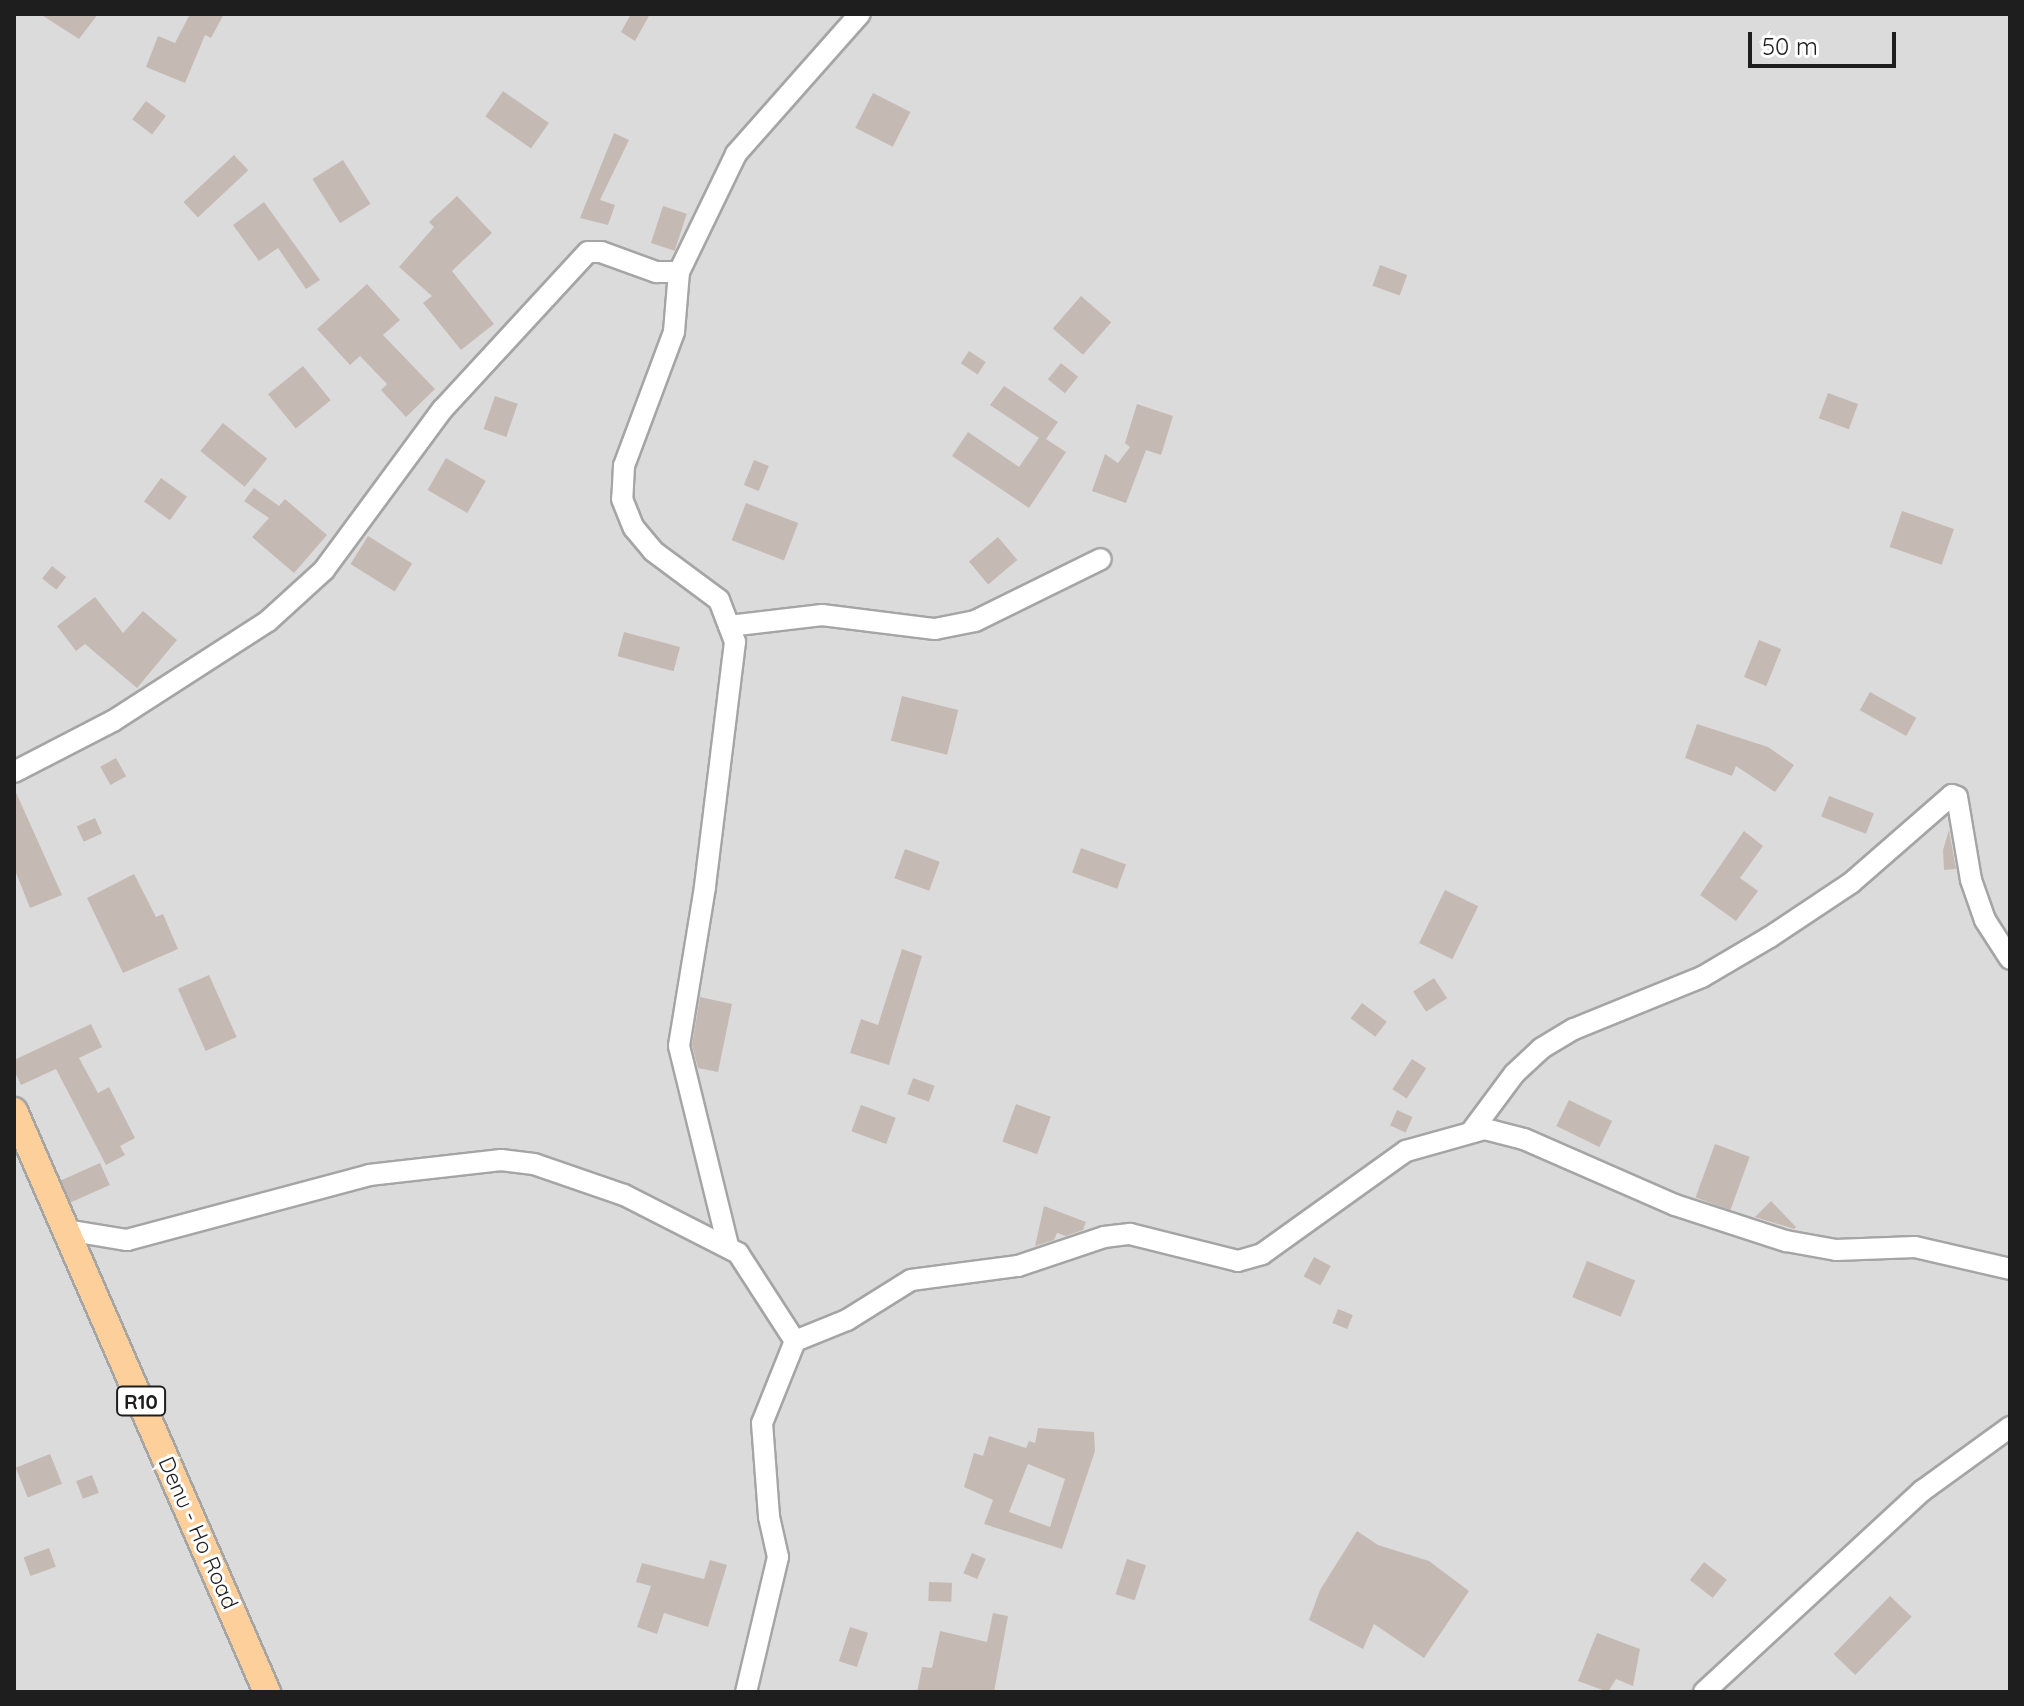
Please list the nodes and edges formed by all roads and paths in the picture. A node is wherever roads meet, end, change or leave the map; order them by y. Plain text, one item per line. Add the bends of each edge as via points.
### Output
1 (860, 14) edge
2 (679, 272) junction
3 (1101, 559) dead end
4 (729, 626) junction
5 (14, 772) edge
6 (2010, 959) edge
7 (15, 1114) edge
8 (1471, 1132) junction
9 (66, 1230) junction
10 (728, 1246) junction
11 (2010, 1269) edge
12 (795, 1341) junction
13 (2010, 1427) edge
14 (267, 1692) edge
15 (746, 1692) edge
16 (1704, 1692) edge

1 - 2 street via 736,154
2 - 4 street via 674,332 624,466 622,499 634,528 653,551 719,600
2 - 5 street via 656,272 588,252 442,410 324,570 268,621 113,721
3 - 4 street via 975,621 935,629 822,615
4 - 10 street via 735,642 679,1046
6 - 8 street via 1985,920 1971,880 1957,797 1952,795 1851,883 1770,937 1702,977 1574,1029 1542,1048 1514,1074
7 - 9 main road, Denu - Ho Road / R10
8 - 11 street via 1485,1129 1524,1139 1675,1205 1786,1241 1836,1250 1915,1247
8 - 12 street via 1406,1151 1262,1254 1238,1261 1130,1234 1104,1237 1018,1266 911,1280 847,1320
9 - 10 street via 127,1240 369,1175 501,1160 534,1164 624,1195
9 - 14 main road, Denu - Ho Road / R10
10 - 12 street via 760,1280
12 - 15 street via 762,1423 769,1517 778,1557
13 - 16 street via 1922,1491

